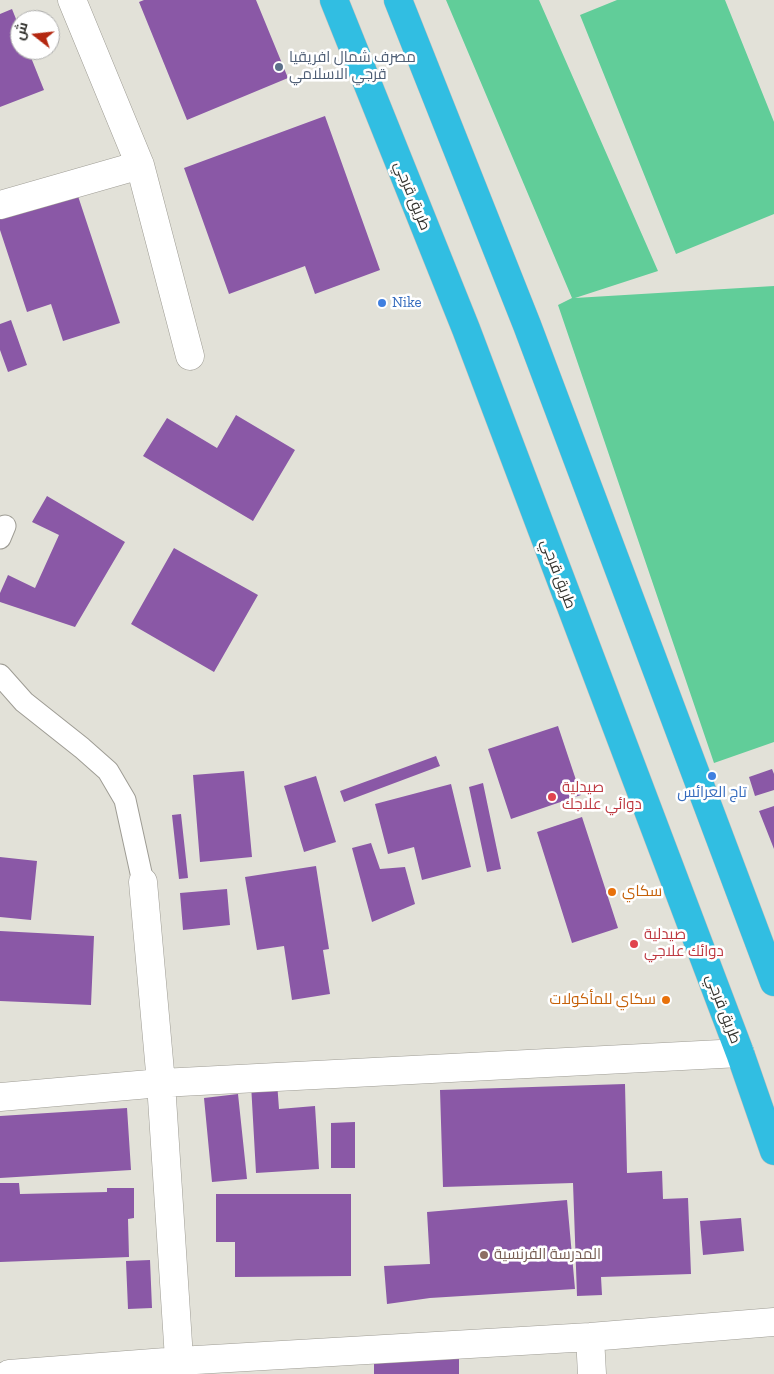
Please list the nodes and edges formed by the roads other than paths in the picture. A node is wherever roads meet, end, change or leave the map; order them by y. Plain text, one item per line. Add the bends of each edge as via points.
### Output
1 (72, 0) edge
2 (334, 0) edge
3 (398, 0) edge
4 (140, 165) junction
5 (0, 205) edge
6 (190, 356) dead end
7 (0, 675) edge
8 (143, 882) joint
9 (774, 982) edge
10 (740, 1053) junction
11 (161, 1083) junction
12 (0, 1097) edge
13 (774, 1151) edge
14 (774, 1322) edge
15 (590, 1337) junction
16 (180, 1368) edge
17 (8, 1374) edge
18 (592, 1374) edge

1 - 4 street
2 - 10 highway, طريق قرجي via 473,348
3 - 9 highway via 527,325
4 - 5 street
4 - 6 street
7 - 8 lane via 24,702 108,771 125,800
8 - 11 street
10 - 11 street
10 - 13 highway, طريق قرجي
11 - 12 street
11 - 16 street
14 - 15 street
15 - 16 street
15 - 18 street
16 - 17 street

